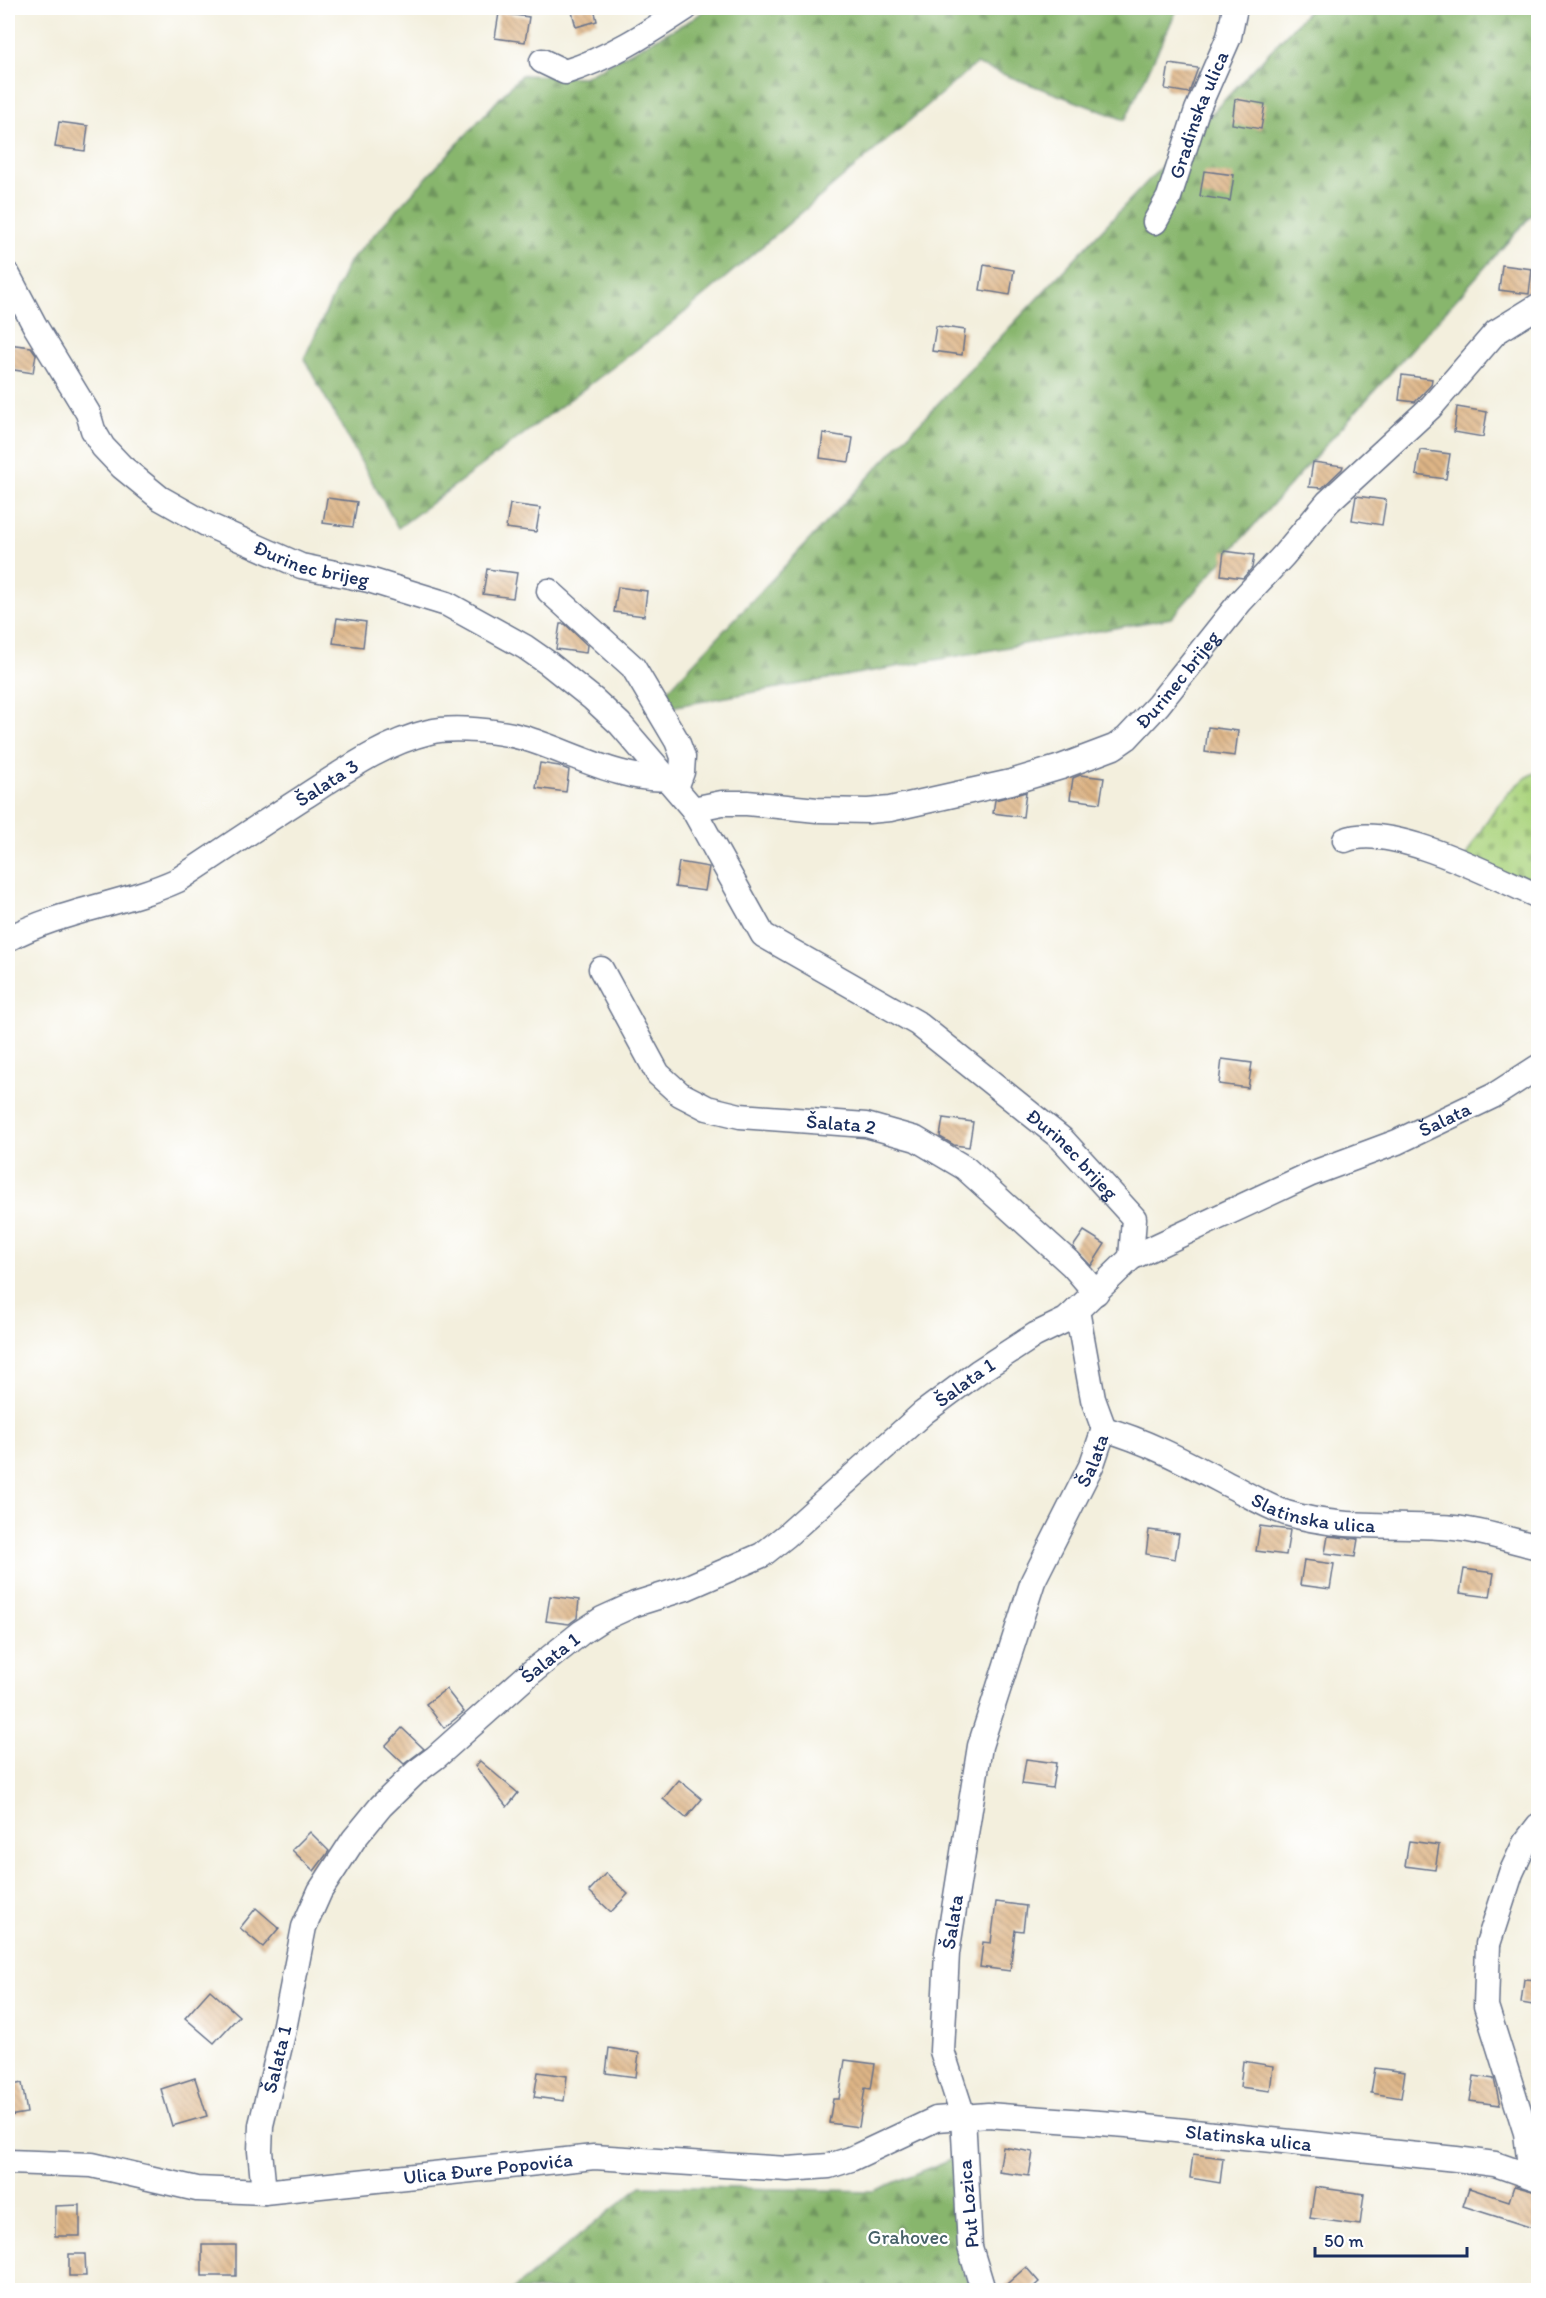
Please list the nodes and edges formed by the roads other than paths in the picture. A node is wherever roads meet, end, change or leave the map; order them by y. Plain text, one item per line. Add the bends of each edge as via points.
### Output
1 (686, 8) edge
2 (1235, 8) edge
3 (542, 61) dead end
4 (1155, 222) dead end
5 (8, 275) edge
6 (1539, 306) edge
7 (549, 591) dead end
8 (672, 783) junction
9 (693, 809) junction
10 (1345, 840) dead end
11 (1539, 896) edge
12 (8, 939) edge
13 (601, 969) dead end
14 (1539, 1067) edge
15 (1131, 1257) junction
16 (1096, 1293) junction
17 (1077, 1310) junction
18 (1104, 1429) junction
19 (1539, 1547) edge
20 (1539, 1826) edge
21 (963, 2116) junction
22 (8, 2162) edge
23 (1535, 2177) edge
24 (264, 2192) junction
25 (983, 2290) edge

1 - 3 street via 587,66 565,72
2 - 4 street, Gradinska ulica via 1229,37 1197,110 1169,197
5 - 8 street, Đurinec brijeg via 103,447 160,498 208,525 300,566 369,580 447,604 525,646 593,699
6 - 9 street, Đurinec brijeg via 1496,332 1431,407 1329,502 1218,627 1158,705 1114,747 1011,782 890,809 817,810 747,802
7 - 8 street via 633,667 683,757 681,772
8 - 9 street, Đurinec brijeg
8 - 12 street, Šalata 3 via 628,774 523,737 480,730 431,731 392,744 340,773 178,880 151,892 60,916
9 - 15 street, Đurinec brijeg via 763,935 917,1023 1062,1139 1134,1218
10 - 11 street via 1386,837 1444,855
13 - 16 street, Šalata 2 via 658,1074 680,1094 707,1108 740,1116 866,1125 916,1139 965,1168 1072,1265
14 - 15 street, Šalata via 1493,1096 1397,1142 1311,1174
15 - 16 street, Šalata
16 - 17 street, Šalata
17 - 18 street, Šalata via 1093,1399
17 - 24 street, Šalata 1 via 978,1372 923,1413 762,1555 686,1588 635,1604 582,1632 381,1806 320,1891 304,1926 261,2126
18 - 19 street, Slatinska ulica via 1160,1449 1283,1512 1342,1525 1472,1530
18 - 21 street, Šalata via 1092,1464 1033,1581 980,1746 948,1953 942,2051
20 - 23 street, Slatinska ulica via 1525,1843 1511,1873 1488,1944 1486,2006 1526,2133
21 - 23 street, Slatinska ulica via 1127,2125 1456,2159 1495,2164
21 - 24 street, Ulica Đure Popovića via 936,2119 829,2166 788,2169 594,2157
21 - 25 street, Put Lozica via 970,2247
22 - 24 street, Ulica Đure Popovića via 92,2165 197,2188

